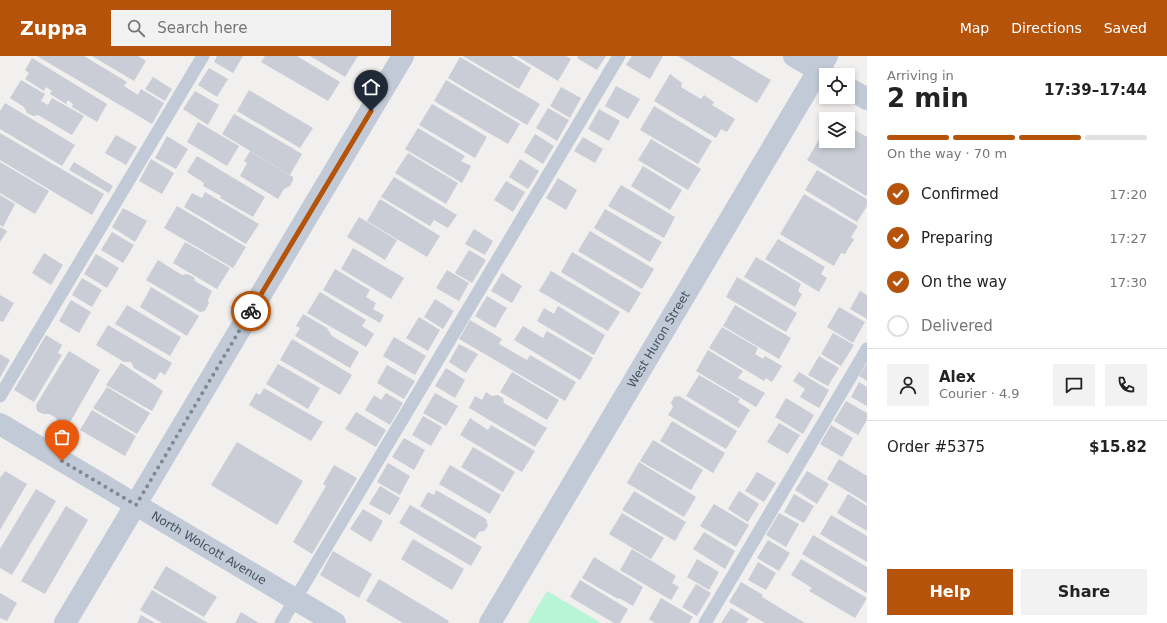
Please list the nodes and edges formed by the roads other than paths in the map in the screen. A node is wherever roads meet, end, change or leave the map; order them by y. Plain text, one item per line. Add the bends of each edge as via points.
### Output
1 (203, 56) edge
2 (404, 56) edge
3 (619, 56) edge
4 (794, 56) edge
5 (824, 67) edge
6 (855, 92) edge
7 (867, 100) edge
8 (867, 349) edge
9 (0, 396) edge
10 (0, 424) edge
11 (136, 505) junction
12 (295, 599) junction
13 (65, 623) edge
14 (281, 623) edge
15 (335, 623) edge
16 (490, 623) edge
17 (705, 623) edge

1 - 9 lane
2 - 11 street
3 - 12 lane
4 - 5 street
5 - 16 street, West Huron Street
6 - 7 street
8 - 17 lane
10 - 11 street, North Wolcott Avenue
11 - 12 street, North Wolcott Avenue
11 - 13 street
12 - 14 lane
12 - 15 street, North Wolcott Avenue

